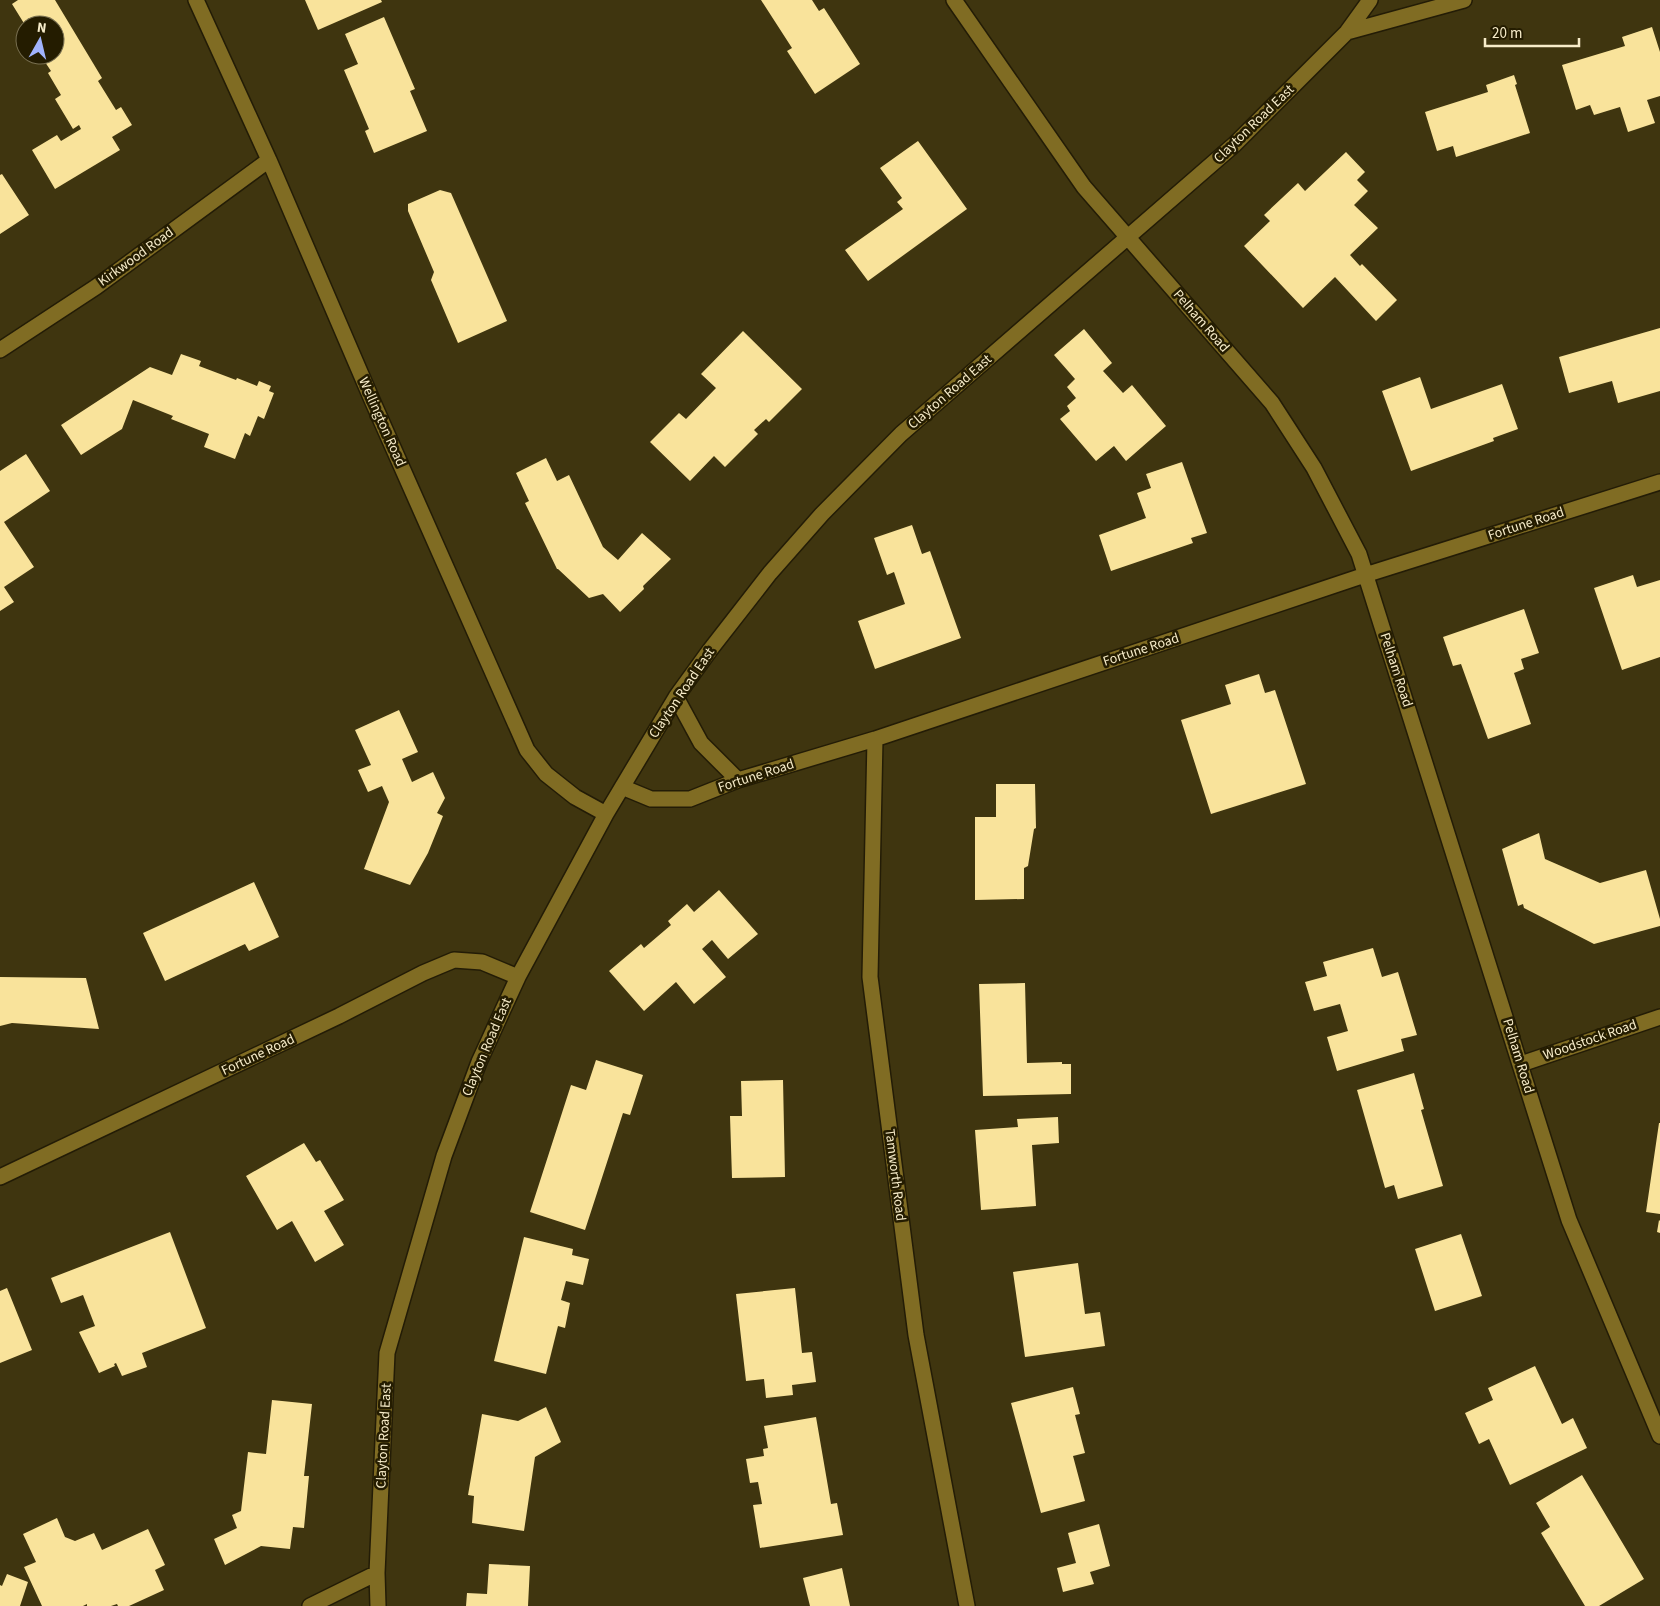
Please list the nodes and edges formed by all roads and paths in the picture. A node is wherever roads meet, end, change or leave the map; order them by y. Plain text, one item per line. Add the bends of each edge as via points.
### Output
1 (196, 0) edge
2 (954, 0) edge
3 (1370, 0) edge
4 (1464, 0) edge
5 (1347, 32) junction
6 (269, 160) junction
7 (1129, 237) junction
8 (0, 350) edge
9 (1660, 482) edge
10 (1365, 575) junction
11 (676, 697) junction
12 (875, 739) junction
13 (738, 780) junction
14 (622, 787) junction
15 (606, 814) junction
16 (518, 977) junction
17 (1660, 1017) edge
18 (1521, 1064) junction
19 (0, 1177) edge
20 (1660, 1436) edge
21 (377, 1573) junction
22 (310, 1606) edge
23 (378, 1606) edge
24 (967, 1606) edge

1 - 6 street, Wellington Road
2 - 7 street, Pelham Road via 1084,187
3 - 5 street, Clayton Road East
4 - 5 street
5 - 7 street, Clayton Road East via 1235,144
6 - 8 street, Kirkwood Road via 96,287
6 - 15 street, Wellington Road via 527,750 546,774 575,797
7 - 10 street, Pelham Road via 1272,403 1314,468 1359,554
7 - 11 street, Clayton Road East via 901,434 822,514 770,573
9 - 10 street, Fortune Road
10 - 12 street, Fortune Road
10 - 18 street, Pelham Road
11 - 13 street via 701,742
11 - 14 street, Clayton Road East
12 - 13 street, Fortune Road
12 - 24 street, Tamworth Road via 870,978 916,1335
13 - 14 street, Fortune Road via 690,799 651,799
14 - 15 street, Clayton Road East
15 - 16 street, Clayton Road East
16 - 19 street, Fortune Road via 482,962 454,960
16 - 21 street, Clayton Road East via 479,1062 444,1156 387,1353
17 - 18 street, Woodstock Road
18 - 20 street, Pelham Road via 1570,1220
21 - 22 street
21 - 23 street, Clayton Road East

